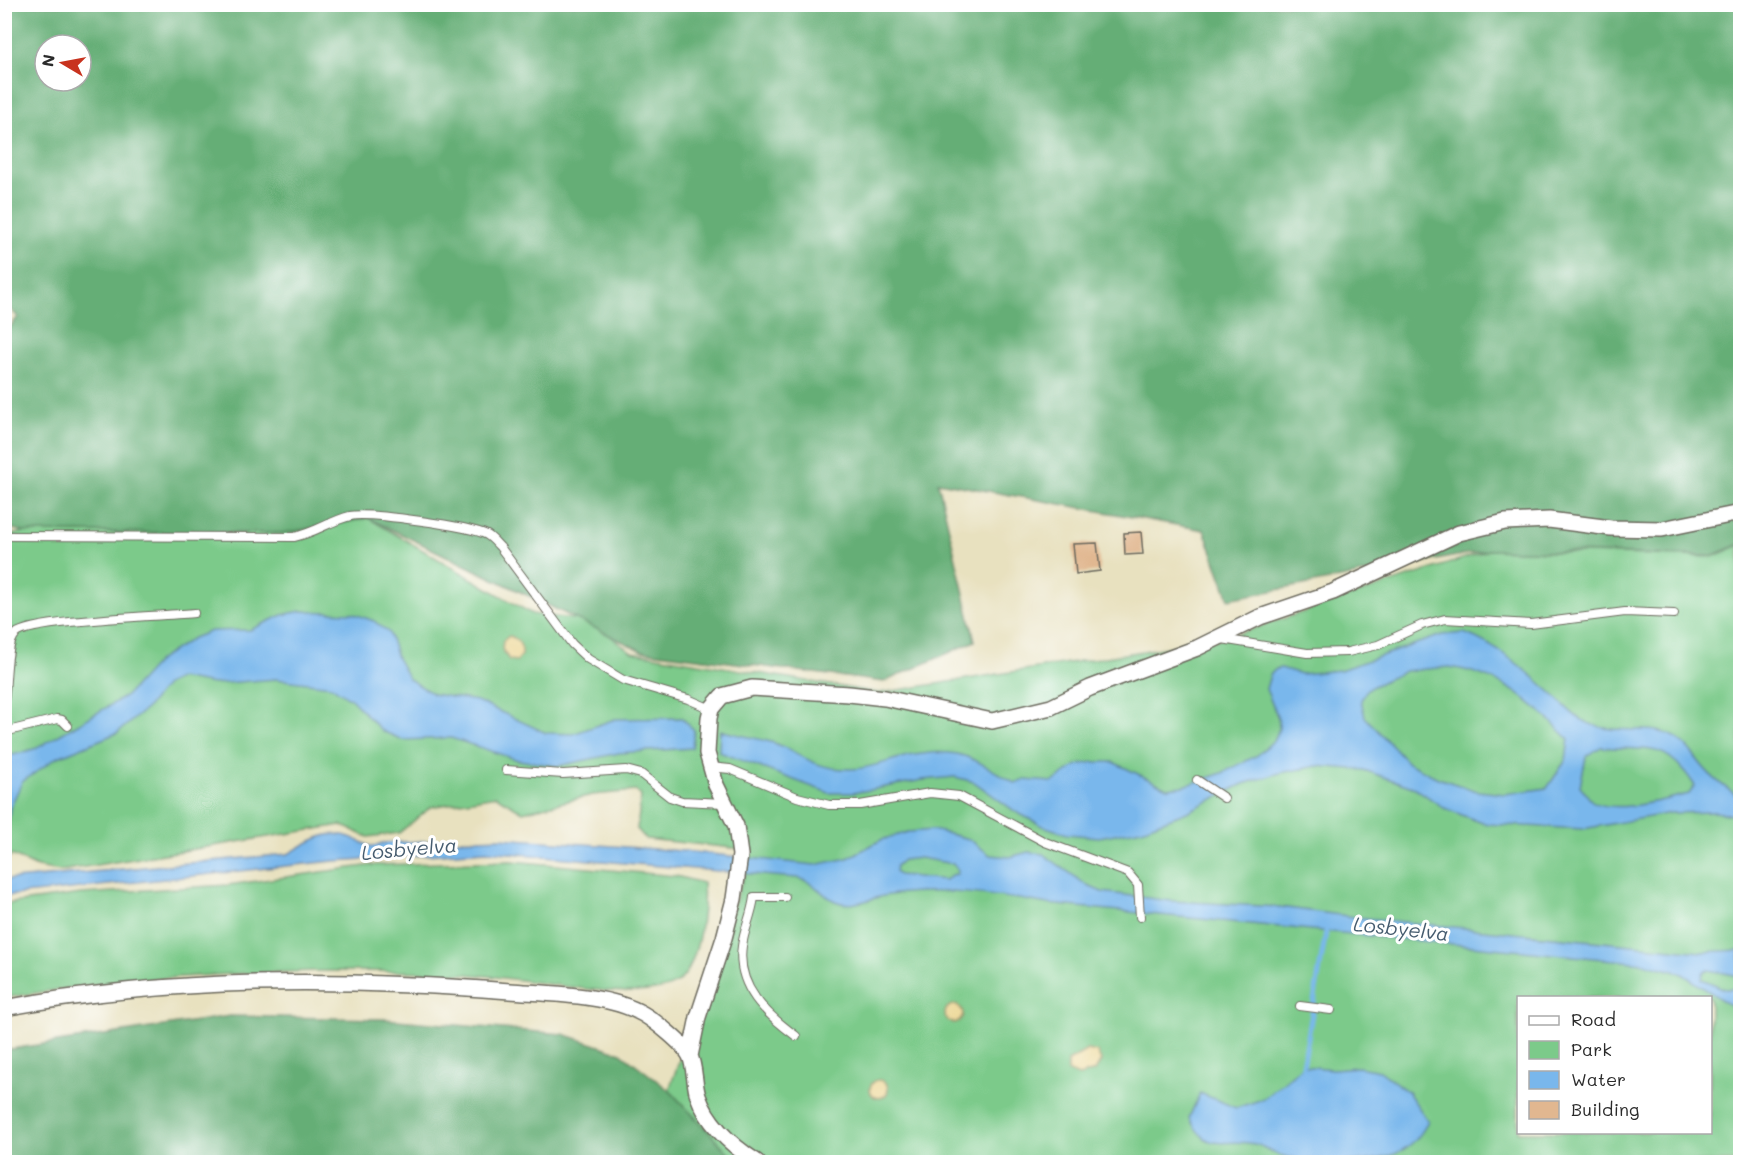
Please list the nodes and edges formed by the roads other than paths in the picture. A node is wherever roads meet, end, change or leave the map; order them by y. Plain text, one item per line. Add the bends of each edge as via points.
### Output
1 (1740, 513) edge
2 (4, 536) edge
3 (194, 613) dead end
4 (1674, 614) dead end
5 (1221, 638) junction
6 (4, 701) edge
7 (711, 709) junction
8 (68, 726) dead end
9 (4, 732) edge
10 (710, 767) junction
11 (506, 770) dead end
12 (1197, 780) dead end
13 (1224, 798) dead end
14 (724, 803) junction
15 (754, 897) junction
16 (785, 897) dead end
17 (734, 899) junction
18 (1140, 917) dead end
19 (1300, 1006) dead end
20 (4, 1008) edge
21 (1331, 1010) dead end
22 (796, 1036) dead end
23 (690, 1056) junction
24 (757, 1162) edge

1 - 5 street via 1662,529 1611,528 1549,520 1505,522 1459,533 1333,592 1260,617
2 - 7 lane via 294,537 312,534 328,523 352,515 415,520 475,531 488,535 501,547 572,644 588,659 623,680
3 - 6 lane via 24,629 15,634 10,645
4 - 5 lane via 1625,612 1531,624 1445,620 1348,652 1289,651
5 - 7 street via 1051,707 992,721 885,698 786,689 741,689 722,696
7 - 10 street via 706,739
8 - 9 lane via 57,719
10 - 14 street
10 - 18 lane via 730,769 797,797 829,805 860,805 930,793 959,796 1045,842 1128,873 1139,890
11 - 14 lane via 563,774 626,770 641,774 670,797
12 - 13 lane
14 - 17 street via 736,826 740,855
15 - 16 lane
15 - 17 lane
15 - 22 lane via 742,945 744,979 771,1018
17 - 23 street
19 - 21 lane
20 - 23 street via 100,994 315,981 416,984 625,1005 662,1028
23 - 24 street via 699,1098 708,1118 735,1148

